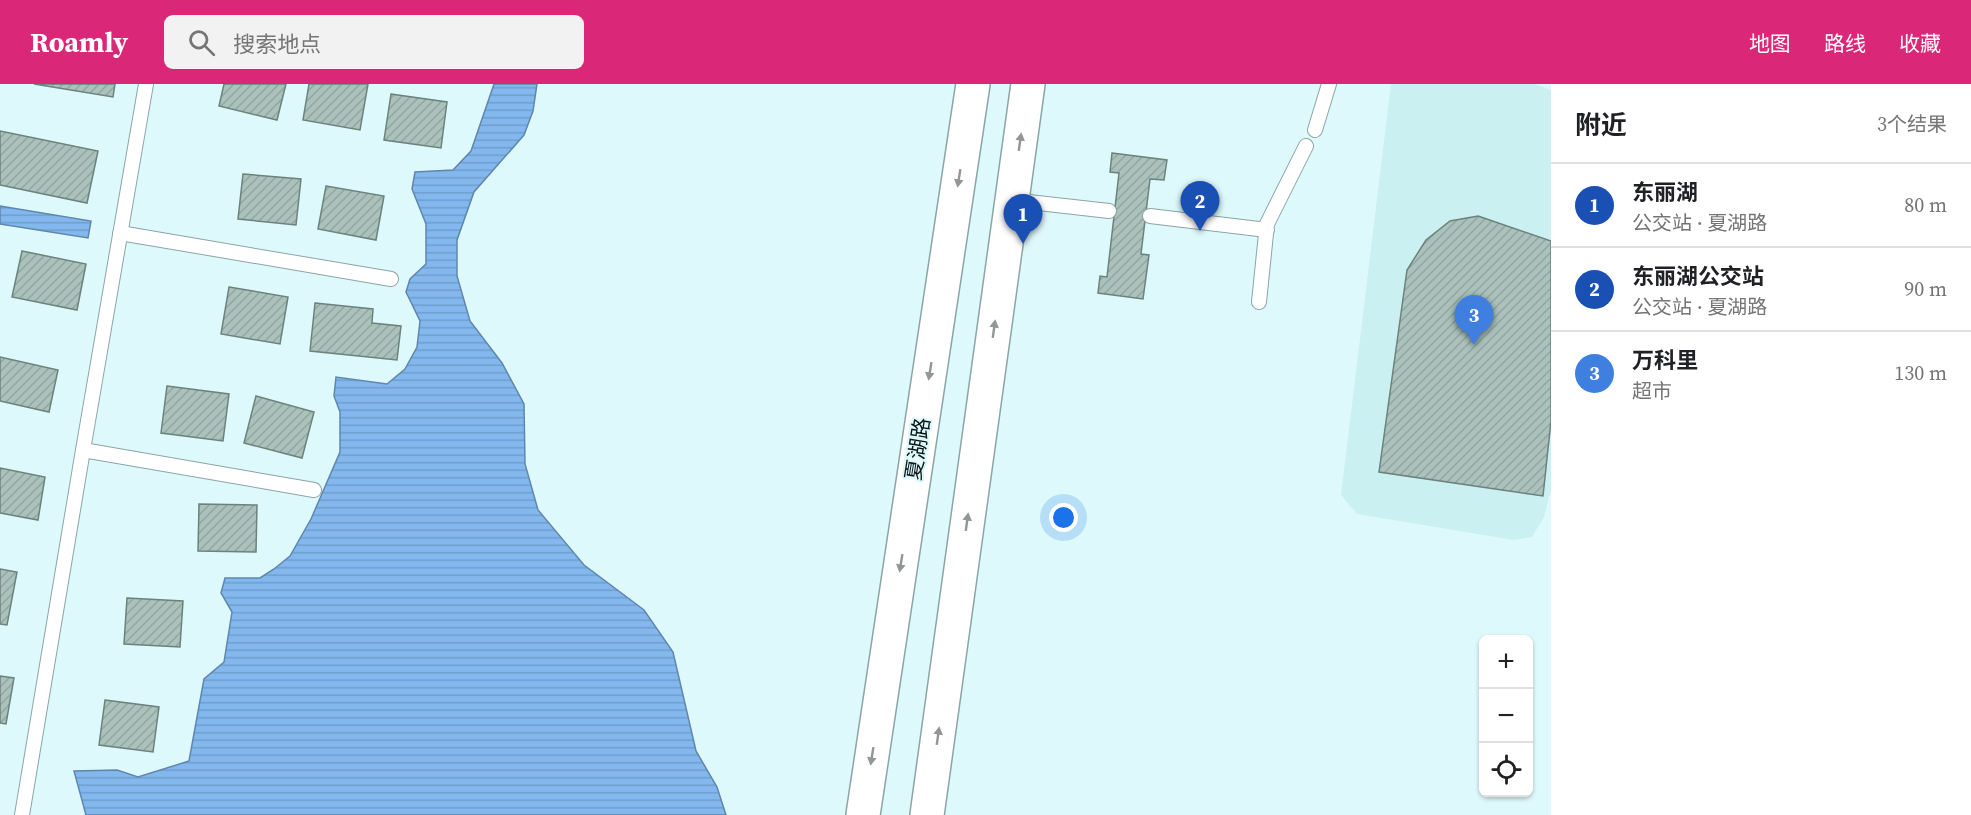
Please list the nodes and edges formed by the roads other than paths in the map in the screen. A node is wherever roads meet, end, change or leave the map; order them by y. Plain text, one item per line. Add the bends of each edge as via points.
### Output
1 (146, 84) edge
2 (973, 84) edge
3 (1028, 84) edge
4 (1329, 84) edge
5 (1315, 130) dead end
6 (1306, 146) dead end
7 (1011, 200) junction
8 (1109, 211) dead end
9 (1150, 216) dead end
10 (1267, 230) junction
11 (120, 233) junction
12 (391, 279) dead end
13 (1259, 302) dead end
14 (82, 450) junction
15 (314, 490) dead end
16 (22, 815) edge
17 (863, 815) edge
18 (927, 815) edge

1 - 11 lane
2 -> 17 street, 夏湖路
7 -> 3 street
4 - 5 lane
6 - 10 lane via 1271,214
7 - 8 lane
18 -> 7 street
9 - 10 lane
10 - 13 lane
11 - 12 lane
11 - 14 lane
14 - 15 lane
14 - 16 lane

